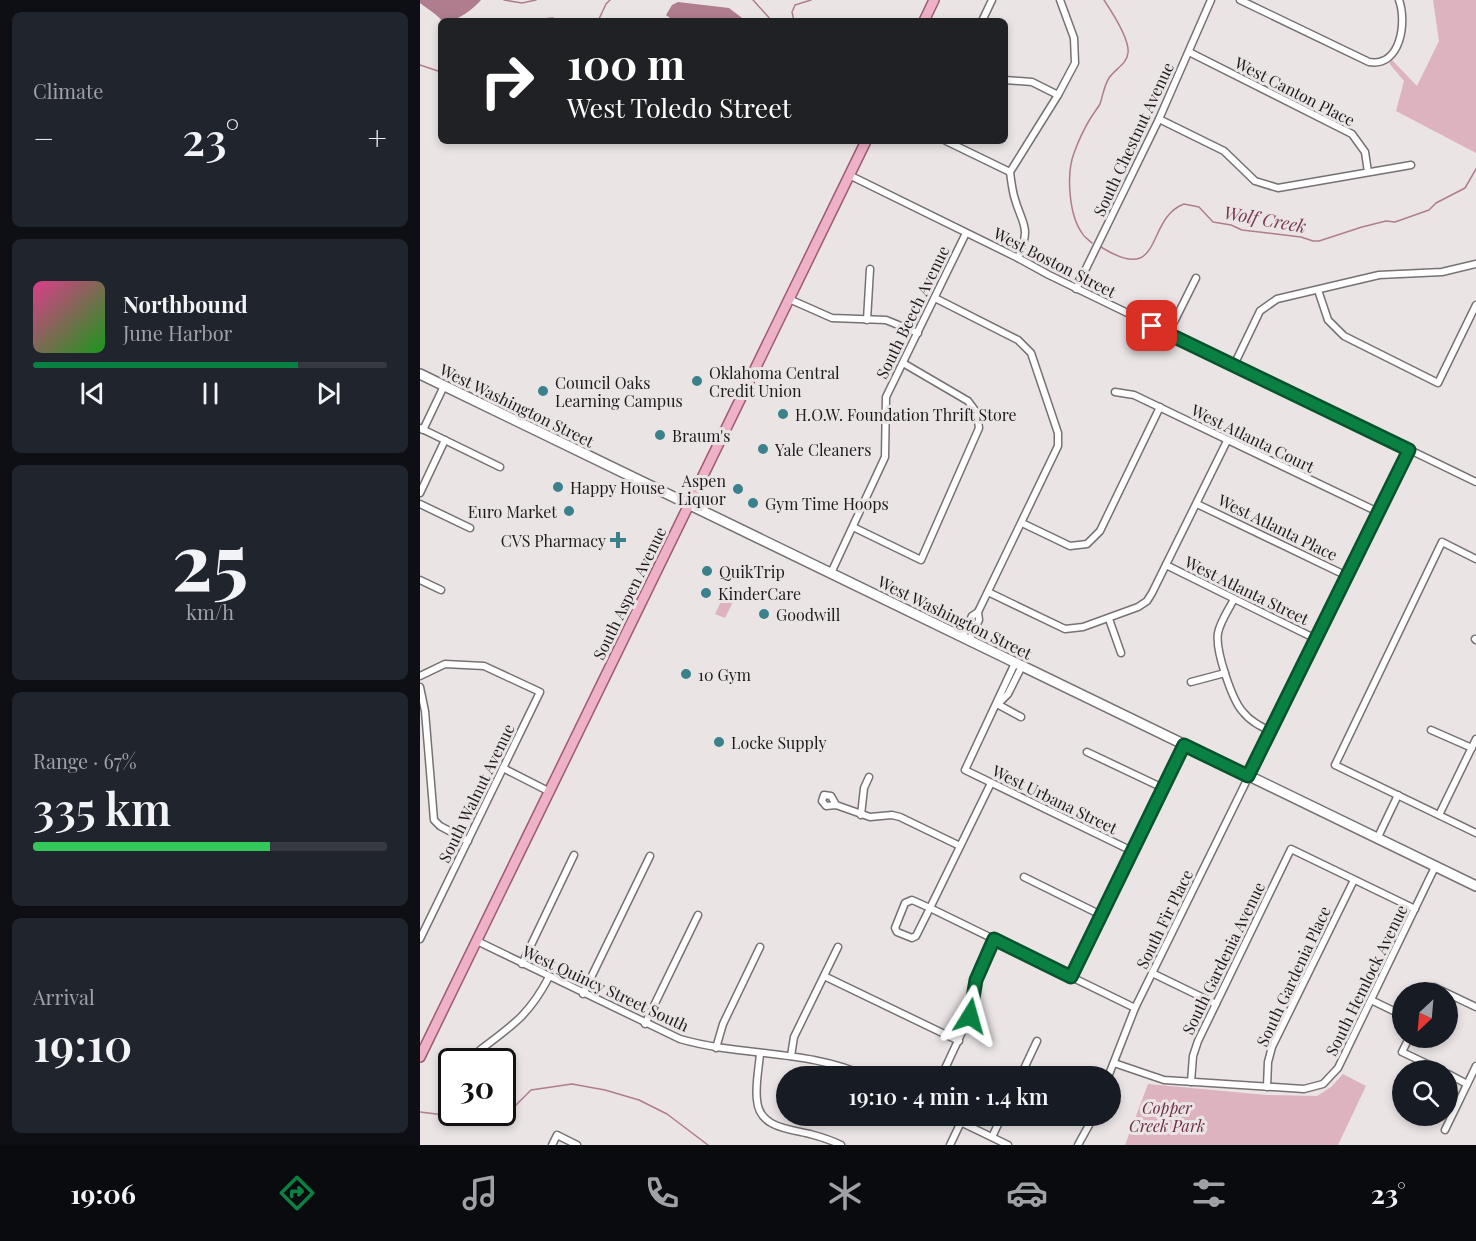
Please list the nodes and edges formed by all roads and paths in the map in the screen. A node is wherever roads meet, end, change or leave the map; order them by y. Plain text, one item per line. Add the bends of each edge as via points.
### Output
1 (934, 0) edge
2 (992, 0) edge
3 (1060, 0) edge
4 (1211, 0) edge
5 (1240, 0) edge
6 (1399, 0) edge
7 (925, 18) edge
8 (983, 18) edge
9 (1189, 52) junction
10 (1008, 80) edge
11 (1058, 95) junction
12 (1159, 119) junction
13 (864, 144) edge
14 (952, 144) edge
15 (1411, 165) dead end
16 (1010, 172) junction
17 (1368, 172) junction
18 (849, 175) junction
19 (966, 232) junction
20 (1018, 258) junction
21 (1476, 265) edge
22 (870, 269) dead end
23 (1476, 271) edge
24 (1196, 279) dead end
25 (1076, 289) junction
26 (1318, 290) junction
27 (934, 298) junction
28 (789, 299) junction
29 (1476, 305) edge
30 (867, 320) junction
31 (918, 333) junction
32 (1168, 334) junction
33 (903, 363) junction
34 (1234, 365) junction
35 (420, 374) edge
36 (444, 386) junction
37 (1115, 392) dead end
38 (1160, 407) junction
39 (422, 429) edge
40 (445, 440) junction
41 (1227, 441) junction
42 (1409, 450) junction
43 (500, 467) dead end
44 (1476, 482) edge
45 (420, 493) edge
46 (420, 504) edge
47 (1197, 504) junction
48 (689, 505) junction
49 (1378, 512) junction
50 (1022, 523) junction
51 (853, 527) junction
52 (470, 528) dead end
53 (1476, 560) edge
54 (1166, 565) junction
55 (831, 573) junction
56 (1347, 576) junction
57 (420, 580) edge
58 (441, 590) dead end
59 (988, 592) junction
60 (1234, 599) junction
61 (1109, 619) junction
62 (965, 639) junction
63 (1316, 639) junction
64 (1121, 653) dead end
65 (1018, 664) junction
66 (1225, 673) junction
67 (420, 676) edge
68 (1191, 682) dead end
69 (420, 687) edge
70 (997, 704) junction
71 (1021, 717) dead end
72 (1431, 730) dead end
73 (1270, 731) junction
74 (1476, 739) edge
75 (1184, 745) junction
76 (1472, 748) junction
77 (1087, 752) dead end
78 (503, 768) junction
79 (1248, 776) junction
80 (869, 777) dead end
81 (991, 783) junction
82 (1163, 788) junction
83 (550, 792) junction
84 (1398, 795) junction
85 (836, 805) dead end
86 (861, 815) junction
87 (1439, 815) junction
88 (1476, 833) edge
89 (1377, 839) junction
90 (468, 841) junction
91 (960, 846) junction
92 (1132, 851) junction
93 (574, 855) dead end
94 (650, 855) dead end
95 (1435, 867) junction
96 (1024, 877) dead end
97 (1354, 880) junction
98 (1476, 886) edge
99 (930, 908) junction
100 (1415, 909) junction
101 (698, 915) dead end
102 (1101, 915) junction
103 (420, 939) edge
104 (994, 939) junction
105 (477, 941) junction
106 (760, 947) dead end
107 (838, 947) dead end
108 (522, 964) junction
109 (1152, 973) junction
110 (824, 976) junction
111 (549, 977) junction
112 (1071, 977) junction
113 (583, 994) junction
114 (1371, 1000) junction
115 (1458, 1000) edge
116 (1216, 1004) junction
117 (1476, 1007) edge
118 (1135, 1008) junction
119 (1392, 1010) edge
120 (645, 1024) junction
121 (959, 1041) junction
122 (1038, 1041) dead end
123 (483, 1048) edge
124 (716, 1048) junction
125 (1404, 1048) edge
126 (760, 1053) junction
127 (791, 1056) junction
128 (420, 1057) edge
129 (1419, 1060) edge
130 (1114, 1063) junction
131 (838, 1066) edge
132 (946, 1066) edge
133 (1026, 1066) edge
134 (1113, 1066) edge
135 (1476, 1066) edge
136 (1458, 1079) edge
137 (1191, 1082) junction
138 (1467, 1084) junction
139 (1267, 1087) junction
140 (959, 1126) edge
141 (969, 1126) edge
142 (997, 1126) edge
143 (1088, 1126) edge
144 (1445, 1130) dead end
145 (992, 1137) junction
146 (552, 1145) edge
147 (577, 1145) edge
148 (841, 1145) edge
149 (950, 1145) edge
150 (1008, 1145) edge
151 (1078, 1145) edge

1 - 7 main road
2 - 8 street
3 - 11 street via 1074,38 1075,63
4 - 9 street, South Chestnut Avenue
5 - 6 street via 1377,63 1389,58 1400,38 1403,22
9 - 12 street, South Chestnut Avenue
9 - 17 street, West Canton Place via 1352,134 1365,152
10 - 11 street via 1032,82
11 - 16 street
12 - 17 street via 1224,151 1255,181 1278,188
12 - 25 street, South Chestnut Avenue
13 - 18 main road, South Aspen Avenue
14 - 16 street
15 - 17 street
16 - 20 street via 1014,197 1025,222
18 - 19 street, West Boston Street
18 - 28 main road, South Aspen Avenue
19 - 20 street, West Boston Street
19 - 27 street, South Beech Avenue
20 - 25 street, West Boston Street
21 - 23 street
21 - 26 street via 1442,272 1379,275
22 - 30 street
24 - 32 street
25 - 32 street, West Boston Street
26 - 29 street via 1328,320 1344,336 1438,383
26 - 34 street via 1276,299 1260,311
27 - 31 street, South Beech Avenue
27 - 50 street via 1017,340 1031,353 1058,433 1058,446
28 - 30 street via 832,318
28 - 48 main road, South Aspen Avenue
30 - 31 street via 886,320
31 - 33 street, South Beech Avenue
32 - 34 street, West Boston Street
33 - 51 street, South Beech Avenue via 886,397 885,457
33 - 51 street via 968,401 977,413 979,428 921,560
34 - 42 street, West Boston Street
35 - 36 main road, West Washington Street
36 - 39 street
36 - 48 main road, West Washington Street
37 - 38 street, West Atlanta Court via 1134,395
38 - 41 street, West Atlanta Court
38 - 50 street via 1100,531 1087,544 1070,546
39 - 40 street
40 - 43 street
40 - 45 street
41 - 47 street
41 - 49 street, West Atlanta Court
42 - 44 street, West Boston Street
42 - 49 street, South Fir Place
46 - 52 street
47 - 54 street
47 - 56 street, West Atlanta Place
48 - 55 main road, West Washington Street
48 - 83 main road, South Aspen Avenue
49 - 56 street, South Fir Place
50 - 59 street
51 - 55 street, South Beech Avenue
53 - 84 street via 1442,542 1335,765
54 - 60 street, West Atlanta Street
54 - 61 street via 1147,601
55 - 62 main road, West Washington Street
56 - 63 street, South Fir Place
57 - 58 street
59 - 61 street via 1065,629
59 - 62 street via 978,620
60 - 63 street, West Atlanta Street
60 - 66 street via 1218,633
61 - 64 street
62 - 65 main road, West Washington Street
63 - 73 street, South Fir Place
65 - 70 street via 1008,694
65 - 75 main road, West Washington Street
66 - 68 street
66 - 73 street via 1241,711
67 - 78 street, South Walnut Avenue via 445,664 484,666 540,692
69 - 90 street via 434,820
70 - 71 street
70 - 81 street, West Urbana Street via 965,770
72 - 76 street
73 - 79 street, South Fir Place
74 - 76 street
75 - 79 main road, West Washington Street
75 - 82 street
76 - 87 street
77 - 82 street
78 - 83 street
78 - 90 street, South Walnut Avenue
79 - 89 main road, West Washington Street
79 - 109 street, South Fir Place
80 - 86 street
81 - 91 street
81 - 92 street, West Urbana Street
82 - 92 street
83 - 105 main road, South Aspen Avenue
84 - 87 street
84 - 89 street
85 - 86 street
86 - 91 street via 900,816
87 - 88 street
89 - 95 main road, West Washington Street
90 - 103 street, South Walnut Avenue
91 - 99 street
92 - 102 street
93 - 108 street
94 - 113 street
95 - 98 main road, West Washington Street
95 - 100 street, South Hemlock Avenue
96 - 102 street
97 - 100 street
97 - 116 street, South Gardenia Avenue via 1291,849
97 - 139 street, South Gardenia Place via 1272,1047
99 - 99 street via 912,900 905,903 895,924 897,932 916,936
99 - 104 street
100 - 114 street, South Hemlock Avenue
101 - 120 street
102 - 112 street
104 - 112 street
104 - 121 street via 978,972 970,1016
105 - 108 street, West Quincy Street South
105 - 128 main road, South Aspen Avenue
106 - 124 street via 723,1024
107 - 110 street
108 - 111 street, West Quincy Street South
109 - 116 street
109 - 118 street, South Fir Place
110 - 121 street
110 - 127 street via 794,1037
111 - 113 street, West Quincy Street South
111 - 123 street via 526,1014
112 - 118 street
113 - 120 street, West Quincy Street South
114 - 119 street
114 - 139 street, South Hemlock Avenue via 1335,1074 1323,1084 1305,1089
115 - 117 street
116 - 137 street, South Gardenia Avenue via 1195,1050
118 - 130 street, South Fir Place
120 - 124 street, West Quincy Street South via 680,1039
121 - 132 street
122 - 133 street
124 - 126 street, West Quincy Street South
125 - 129 street via 1402,1052
126 - 127 street, West Quincy Street South
126 - 148 street via 756,1096 764,1117 782,1128
127 - 131 street, West Quincy Street South
130 - 134 street, South Fir Place
130 - 137 street via 1156,1079
135 - 138 street
136 - 138 street
137 - 139 street
138 - 144 street
140 - 149 street
141 - 145 street
142 - 145 street
143 - 151 street
145 - 150 street
146 - 147 street via 557,1135

